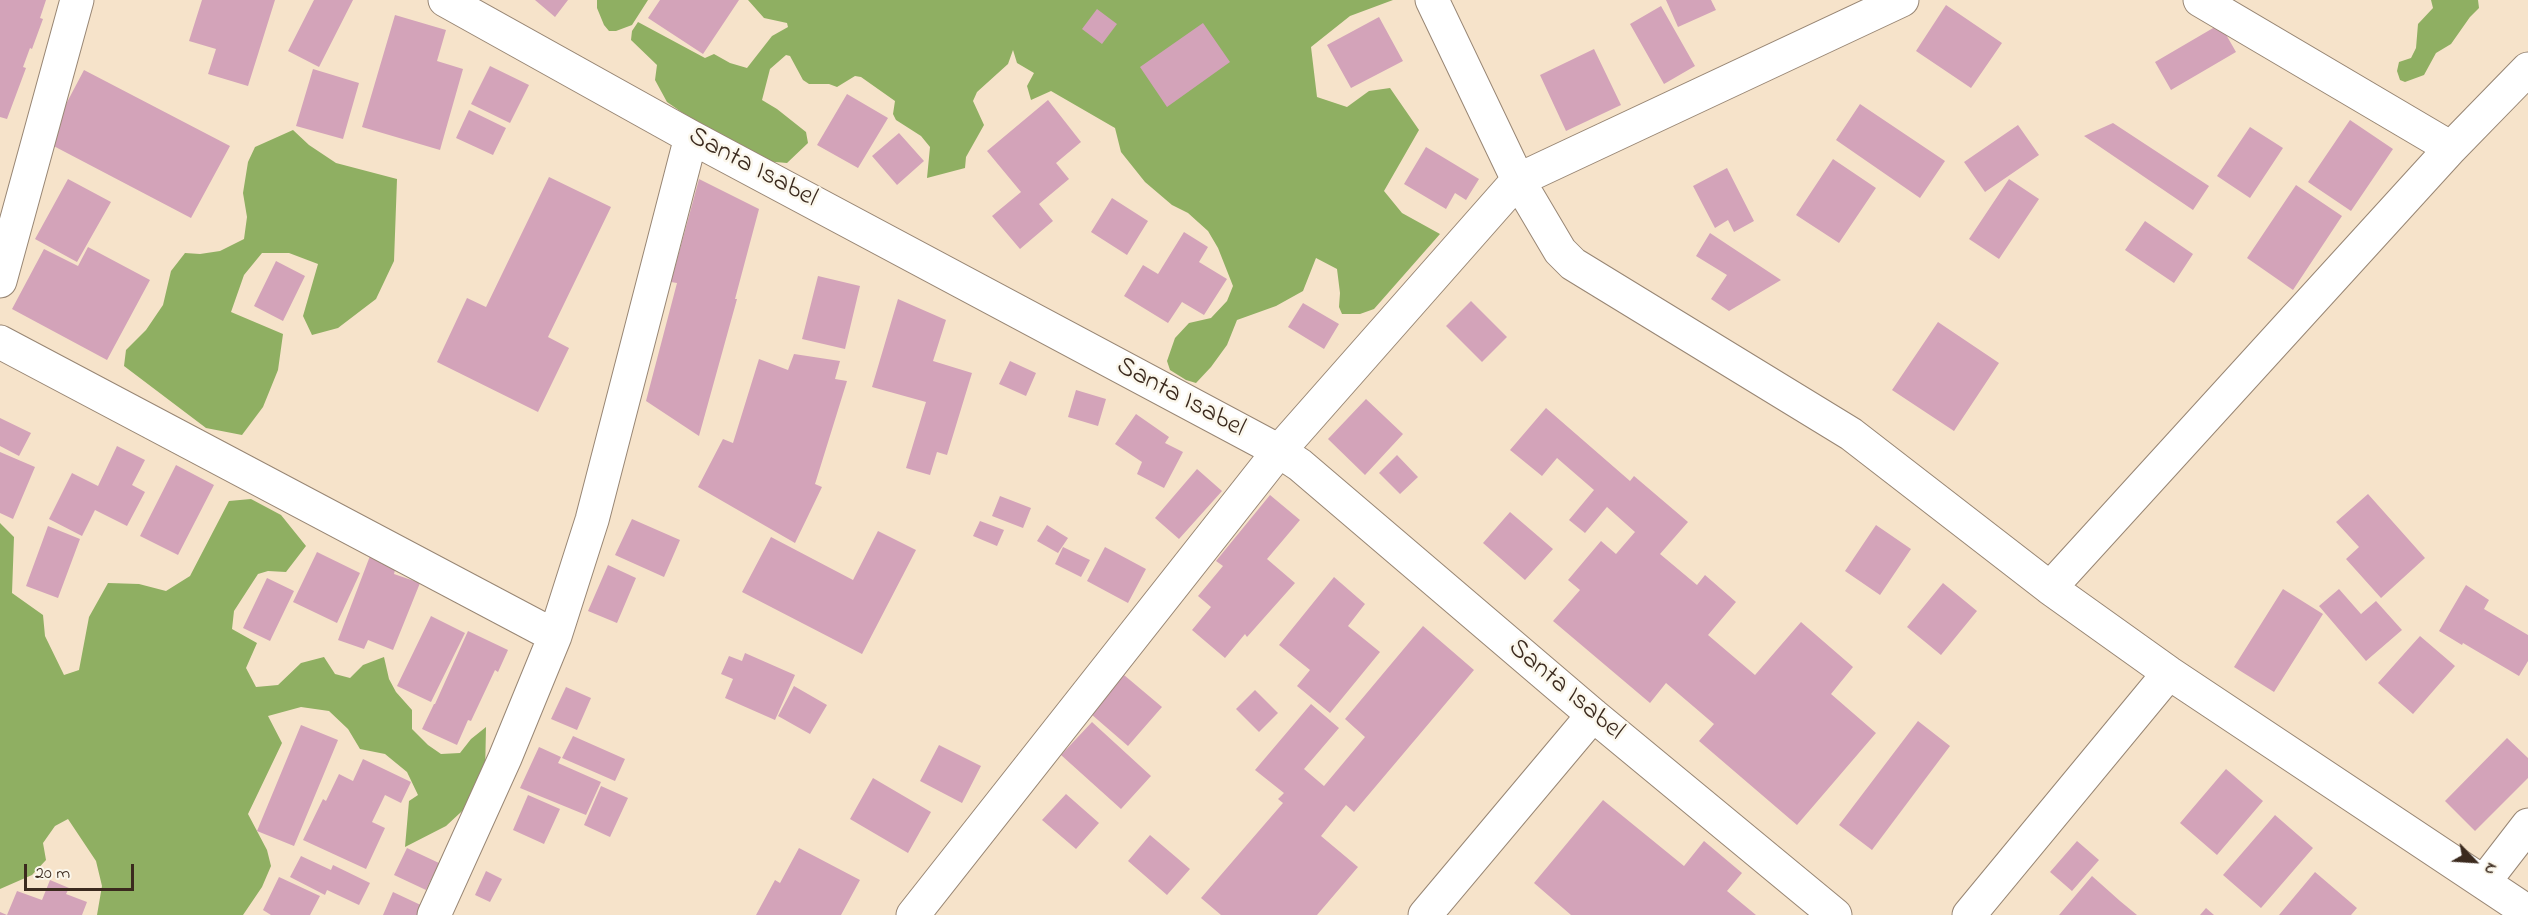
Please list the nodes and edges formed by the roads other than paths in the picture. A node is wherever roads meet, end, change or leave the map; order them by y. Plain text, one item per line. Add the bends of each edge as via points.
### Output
1 (77, 0) edge
2 (445, 0) edge
3 (1432, 0) edge
4 (1902, 0) edge
5 (2200, 0) edge
6 (2528, 69) edge
7 (691, 137) junction
8 (2451, 148) junction
9 (1518, 180) junction
10 (0, 281) edge
11 (0, 342) edge
12 (1279, 451) junction
13 (2050, 588) junction
14 (555, 636) junction
15 (2169, 673) junction
16 (1593, 715) junction
17 (2528, 825) edge
18 (2484, 882) junction
19 (2528, 912) edge
20 (435, 915) edge
21 (913, 915) edge
22 (1425, 915) edge
23 (1835, 915) edge
24 (1969, 915) edge

1 - 10 street
2 - 7 street, Santa Isabel
3 - 9 street
4 - 9 street
5 - 8 street
6 - 8 street
7 - 12 street, Santa Isabel
7 - 14 street via 592,520
8 - 13 street
9 - 12 street
9 - 13 street via 1560,251 1574,264 1851,434
11 - 14 street
12 - 16 street, Santa Isabel
12 - 21 street
13 - 15 street
14 - 20 street
15 - 18 street
15 - 24 street
16 - 22 street
16 - 23 street, Santa Isabel
17 - 18 street
18 - 19 street

